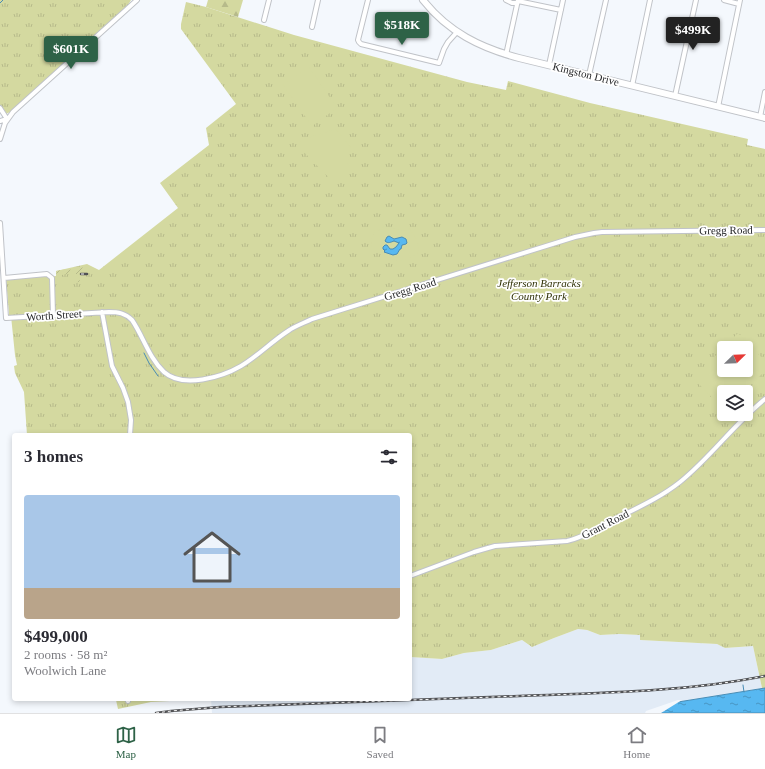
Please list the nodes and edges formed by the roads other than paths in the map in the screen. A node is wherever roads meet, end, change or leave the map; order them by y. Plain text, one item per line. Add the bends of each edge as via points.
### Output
1 (137, 0) edge
2 (269, 0) edge
3 (318, 0) edge
4 (368, 0) edge
5 (423, 0) edge
6 (506, 0) edge
7 (564, 0) edge
8 (606, 0) edge
9 (650, 0) edge
10 (696, 0) edge
11 (724, 0) edge
12 (517, 1) edge
13 (740, 2) edge
14 (561, 10) junction
15 (264, 20) dead end
16 (312, 27) dead end
17 (457, 32) junction
18 (506, 55) junction
19 (549, 65) junction
20 (589, 75) junction
21 (632, 86) junction
22 (765, 92) edge
23 (675, 96) junction
24 (718, 107) junction
25 (0, 108) edge
26 (762, 118) edge
27 (7, 119) junction
28 (0, 121) edge
29 (0, 139) edge
30 (0, 223) edge
31 (765, 230) edge
32 (0, 235) edge
33 (4, 278) junction
34 (102, 312) junction
35 (54, 315) junction
36 (765, 399) edge
37 (130, 433) edge
38 (412, 575) edge

1 - 27 street
2 - 15 street
3 - 16 street
4 - 17 street via 358,40 361,44 439,63 448,42
5 - 17 main road, Kingston Drive via 436,15
6 - 12 street via 512,3
7 - 14 street
8 - 20 street
9 - 21 street
10 - 23 street
11 - 13 street
12 - 14 street
12 - 18 street
13 - 24 street
14 - 19 street
17 - 18 main road, Kingston Drive
18 - 19 main road, Kingston Drive
19 - 20 main road, Kingston Drive
20 - 21 main road, Kingston Drive
21 - 23 main road, Kingston Drive
22 - 26 street
23 - 24 main road, Kingston Drive
24 - 26 main road, Kingston Drive
25 - 27 street
27 - 28 street
27 - 29 street
30 - 32 street
31 - 34 street, Gregg Road via 607,232 580,236 312,319 294,327 240,366 198,380 180,380 166,373 157,364 135,324 126,314
32 - 33 street
33 - 35 street via 47,274 52,278
33 - 35 street, Worth Street via 6,318
34 - 35 street, Worth Street
34 - 37 street via 112,366 128,402
36 - 38 street, Grant Road via 674,487 590,532 567,541 488,548

